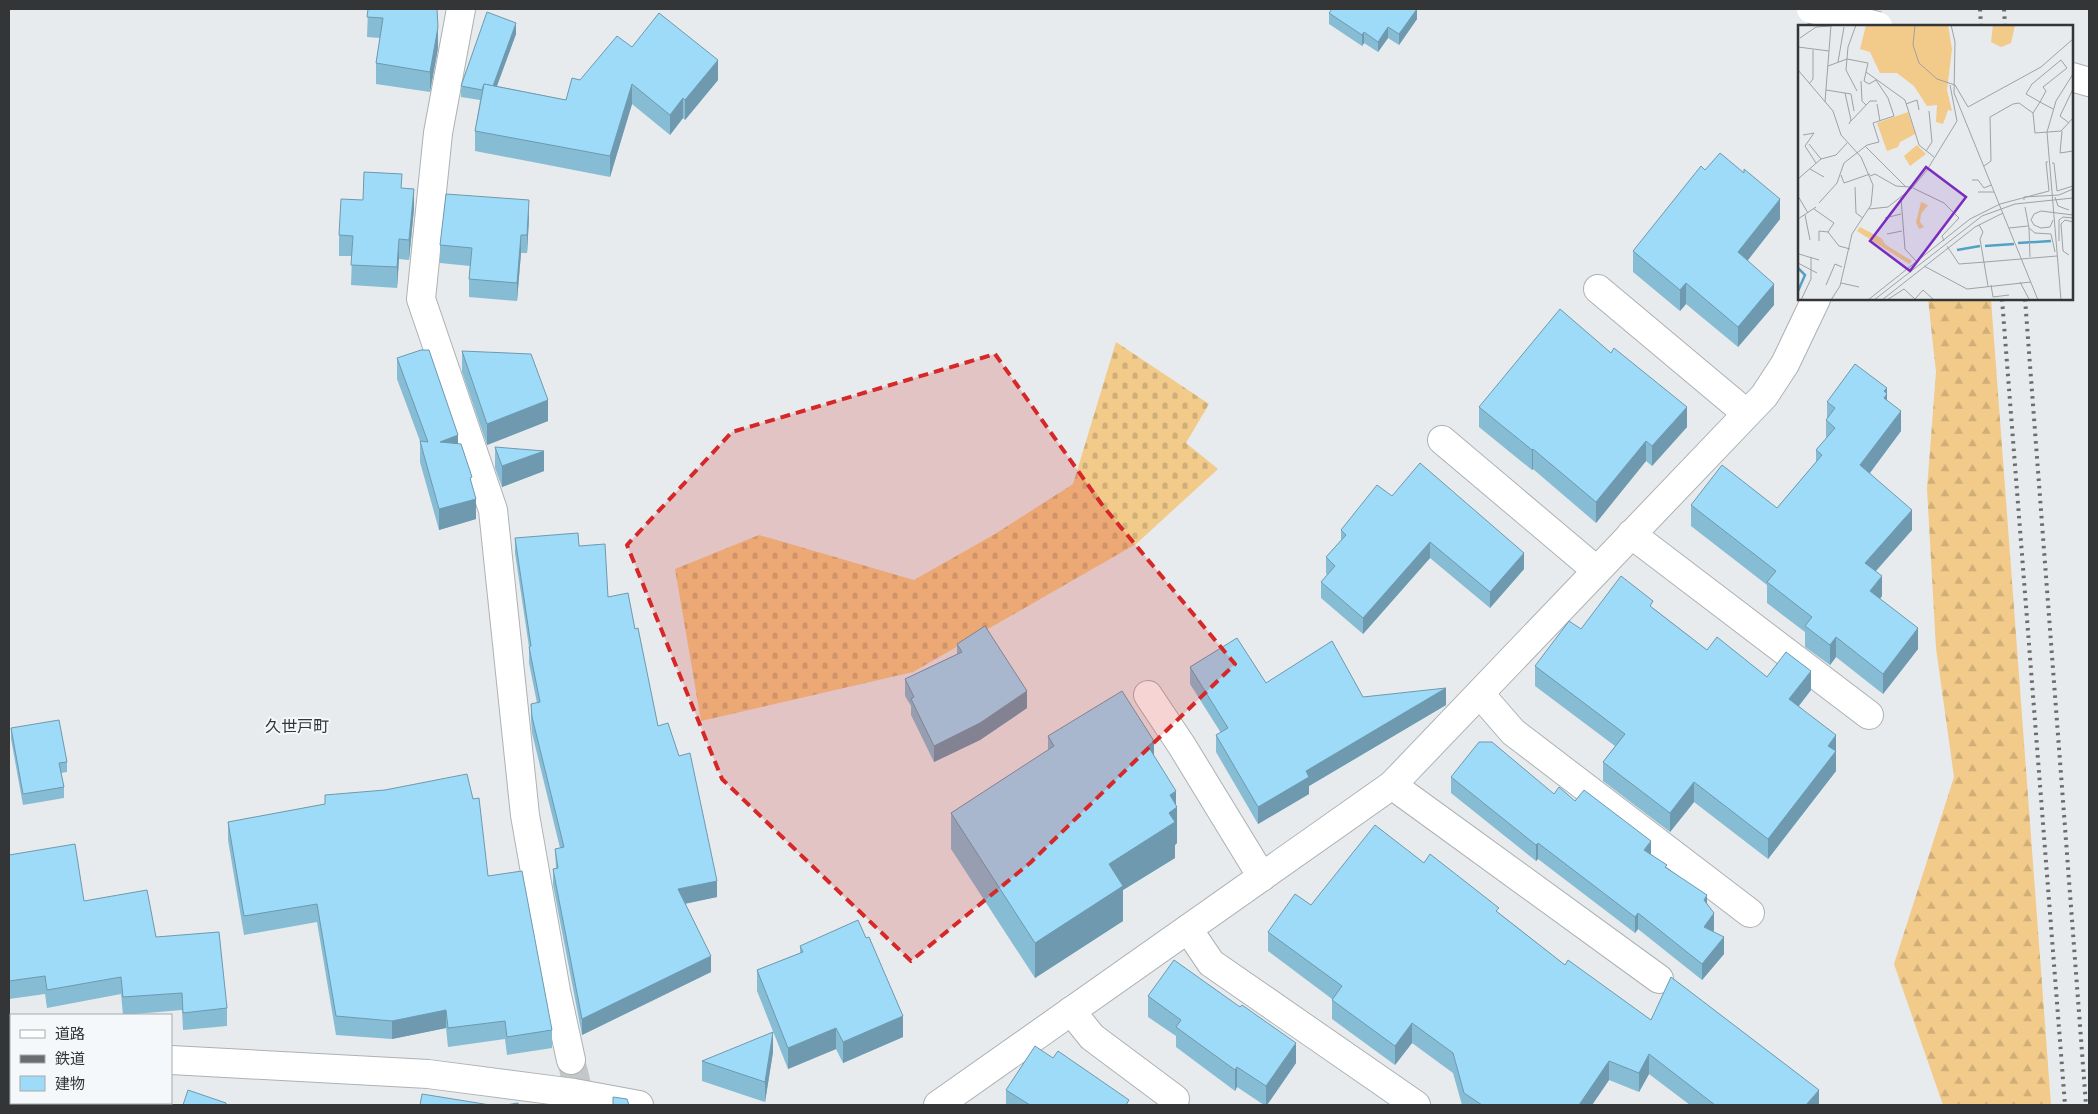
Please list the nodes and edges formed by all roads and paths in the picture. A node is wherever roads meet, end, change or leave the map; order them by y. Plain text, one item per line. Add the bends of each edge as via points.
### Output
1 (461, 9) edge
2 (1811, 9) edge
3 (1833, 9) edge
4 (1834, 25) edge
5 (1874, 25) edge
6 (2073, 77) edge
7 (2089, 82) edge
8 (1598, 288) dead end
9 (1816, 300) edge
10 (1746, 413) junction
11 (1442, 440) dead end
12 (1631, 534) junction
13 (1596, 570) junction
14 (1480, 694) junction
15 (1148, 695) dead end
16 (1869, 714) dead end
17 (1392, 785) junction
18 (1262, 877) junction
19 (1750, 913) dead end
20 (1188, 929) junction
21 (1659, 979) dead end
22 (1071, 1011) junction
23 (172, 1060) edge
24 (571, 1060) tunnel mouth
25 (1176, 1098) dead end
26 (639, 1105) edge
27 (938, 1105) edge
28 (1416, 1105) edge

1 - 24 street via 438,132 421,299 492,510 525,815
2 - 5 street, bridge
3 - 4 street
6 - 7 street
8 - 10 street
9 - 10 street via 1785,364 1764,396
10 - 12 street
11 - 13 street
12 - 13 street
12 - 16 street
13 - 14 street
14 - 17 street
14 - 19 street via 1513,732
15 - 18 street
17 - 18 street
17 - 21 street
18 - 20 street
20 - 22 street
20 - 28 street via 1211,963
22 - 25 street via 1092,1037
22 - 27 street
23 - 26 street via 428,1074

